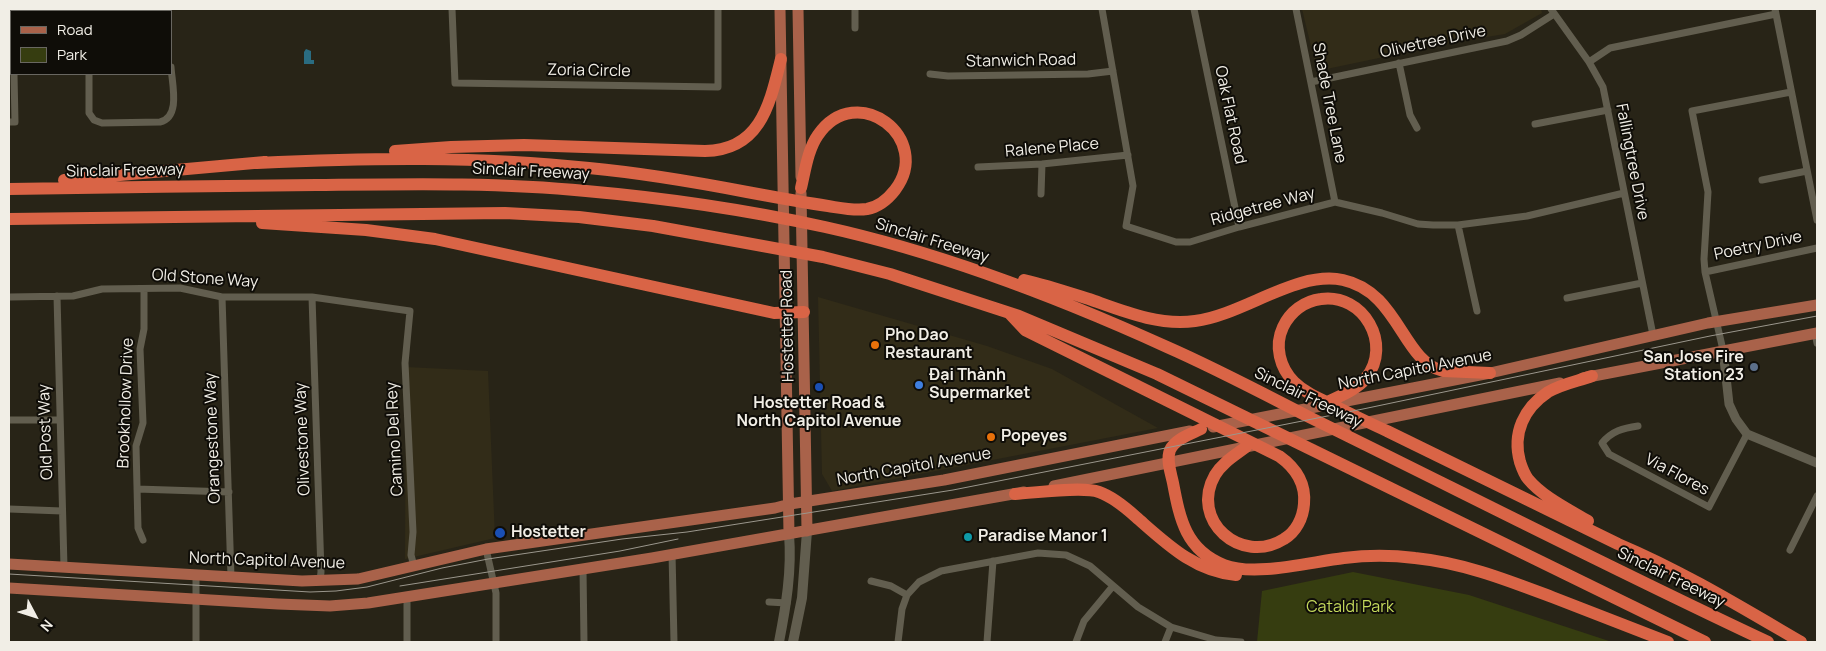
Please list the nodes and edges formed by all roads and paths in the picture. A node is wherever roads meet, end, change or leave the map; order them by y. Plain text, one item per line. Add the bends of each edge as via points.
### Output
1 (452, 9) edge
2 (718, 9) edge
3 (780, 9) edge
4 (798, 9) edge
5 (855, 9) edge
6 (1102, 9) edge
7 (1194, 9) edge
8 (1296, 9) edge
9 (1776, 11) edge
10 (1552, 12) edge
11 (855, 28) dead end
12 (781, 59) junction
13 (1590, 62) junction
14 (1399, 63) junction
15 (1112, 71) junction
16 (930, 74) dead end
17 (14, 75) edge
18 (89, 75) edge
19 (172, 75) edge
20 (1311, 82) junction
21 (1791, 92) junction
22 (1608, 110) junction
23 (9, 122) edge
24 (1535, 124) dead end
25 (1417, 128) dead end
26 (1128, 155) junction
27 (257, 163) junction
28 (1042, 164) junction
29 (978, 167) dead end
30 (1807, 171) junction
31 (1762, 180) dead end
32 (9, 187) edge
33 (801, 188) junction
34 (1624, 193) junction
35 (1041, 194) dead end
36 (1335, 202) junction
37 (159, 217) junction
38 (9, 219) edge
39 (1817, 220) edge
40 (1458, 224) junction
41 (1240, 227) junction
42 (1817, 248) edge
43 (964, 266) junction
44 (1705, 272) junction
45 (1642, 284) junction
46 (144, 289) junction
47 (57, 296) junction
48 (9, 297) edge
49 (222, 297) junction
50 (312, 297) junction
51 (1567, 298) dead end
52 (1817, 305) edge
53 (410, 311) joint
54 (1476, 311) dead end
55 (804, 312) junction
56 (1009, 312) junction
57 (786, 314) junction
58 (1717, 322) junction
59 (1653, 335) junction
60 (1817, 336) edge
61 (1723, 350) junction
62 (1490, 373) junction
63 (1592, 376) junction
64 (1321, 405) junction
65 (9, 420) edge
66 (60, 420) junction
67 (1638, 426) dead end
68 (1201, 429) junction
69 (1747, 434) junction
70 (1246, 448) junction
71 (1169, 463) junction
72 (1817, 463) edge
73 (137, 489) junction
74 (229, 492) junction
75 (1015, 494) junction
76 (1817, 496) edge
77 (807, 502) junction
78 (790, 504) junction
79 (9, 509) edge
80 (62, 511) junction
81 (807, 531) junction
82 (790, 534) junction
83 (143, 540) dead end
84 (486, 550) junction
85 (1790, 550) dead end
86 (1639, 552) junction
87 (672, 553) junction
88 (993, 561) junction
89 (9, 564) edge
90 (414, 566) junction
91 (64, 567) junction
92 (1280, 568) junction
93 (583, 569) junction
94 (196, 576) junction
95 (231, 577) junction
96 (320, 581) junction
97 (871, 581) dead end
98 (493, 582) junction
99 (1113, 586) junction
100 (9, 588) edge
101 (407, 596) junction
102 (907, 596) junction
103 (196, 600) junction
104 (769, 602) dead end
105 (787, 603) junction
106 (1171, 627) junction
107 (196, 642) edge
108 (407, 642) edge
109 (496, 642) edge
110 (584, 642) edge
111 (674, 642) edge
112 (779, 642) edge
113 (793, 642) edge
114 (898, 642) edge
115 (987, 642) edge
116 (1076, 642) edge
117 (1164, 642) edge
118 (1241, 642) edge
119 (1668, 642) edge
120 (1705, 642) edge
121 (1768, 642) edge
122 (1801, 642) edge

1 - 2 street, Zoria Circle via 455,83 718,87
3 - 12 main road, Hostetter Road
4 - 33 main road, Hostetter Road
5 - 11 street
6 - 15 street, Ridgetree Way
7 - 41 street, Oak Flat Road
8 - 20 street, Shade Tree Lane
9 - 13 street via 1610,48
9 - 21 street
10 - 13 street, Fallingtree Drive
10 - 14 street, Olivetree Drive via 1521,35 1506,41
12 - 27 highway via 770,102 762,118 746,138 722,149 486,145
12 - 57 main road, Hostetter Road
13 - 22 street, Fallingtree Drive via 1603,87
14 - 20 street, Olivetree Drive
14 - 25 street via 1410,115
15 - 16 street, Stanwich Road via 1088,74
15 - 26 street, Ridgetree Way
17 - 23 street via 14,122
18 - 19 street via 89,113 102,123 166,120 174,105
20 - 36 street, Shade Tree Lane
21 - 30 street
21 - 44 street via 1692,111 1708,192
22 - 24 street
22 - 34 street, Fallingtree Drive
26 - 28 street, Ralene Place
26 - 41 street, Ridgetree Way via 1132,186 1126,226 1176,242 1190,242
27 - 32 highway
27 - 33 highway via 386,159 524,162 650,175 846,209 867,209 893,193 903,176 903,144 886,121 878,116 863,112 847,113 832,120 817,135
28 - 29 street, Ralene Place
28 - 35 street
30 - 31 street
30 - 39 street
32 - 43 highway, Sinclair Freeway via 398,184 583,190 825,227
33 - 55 main road, Hostetter Road
34 - 40 street, Ridgetree Way via 1526,216
34 - 45 street, Fallingtree Drive
36 - 40 street, Ridgetree Way via 1418,224
36 - 41 street, Ridgetree Way
37 - 38 highway
37 - 56 highway via 505,212 616,221 823,257 890,274
37 - 57 highway via 408,235
40 - 54 street
42 - 44 street, Poetry Drive
43 - 62 highway via 1046,286 1139,316 1173,321 1195,321 1219,315 1316,279 1344,280 1367,290 1381,302 1421,358 1435,369
43 - 121 highway, Sinclair Freeway via 1034,291 1171,348
44 - 58 street
45 - 51 street
45 - 59 street, Fallingtree Drive
46 - 47 street, Old Stone Way via 102,289
46 - 49 street, Old Stone Way via 180,288
46 - 73 street, Brookhollow Drive via 144,329 140,349 143,423 136,446
47 - 48 street, Old Stone Way
47 - 66 street, Old Post Way
49 - 50 street, Old Stone Way
49 - 74 street, Orangestone Way
50 - 53 street, Old Stone Way
50 - 96 street, Olivestone Way
52 - 58 main road, North Capitol Avenue
53 - 90 street, Camino Del Rey via 405,363 413,532 411,555
55 - 57 highway
55 - 77 main road, Hostetter Road
56 - 70 highway via 1025,330 1279,456 1293,468 1304,494 1302,514 1294,531 1268,546 1248,547 1232,541 1218,529 1210,513 1211,484 1215,475 1229,459
56 - 120 highway via 1157,374
57 - 78 main road, Hostetter Road
58 - 59 main road, North Capitol Avenue
58 - 61 street
59 - 62 main road, North Capitol Avenue
60 - 61 main road
61 - 63 main road
61 - 69 street via 1729,404
62 - 64 main road, North Capitol Avenue
63 - 70 main road
63 - 86 highway via 1556,388 1528,410 1517,438 1519,458 1527,477 1542,492
64 - 68 main road, North Capitol Avenue
64 - 86 highway via 1357,386 1364,381 1377,349 1374,332 1365,316 1350,304 1333,299 1314,300 1298,308 1285,322 1279,339 1280,358 1287,374 1298,386 1306,391 1392,434
65 - 66 street
66 - 80 street, Old Post Way
67 - 69 street, Via Flores via 1608,435 1602,443 1609,454 1709,507
68 - 71 highway via 1174,444
68 - 77 main road, North Capitol Avenue via 944,480
69 - 72 street
70 - 71 main road
71 - 75 main road
71 - 92 highway via 1182,523 1196,547 1219,563 1236,568
73 - 74 street
73 - 83 street, Brookhollow Drive via 138,528
74 - 95 street, Orangestone Way
75 - 81 main road
75 - 92 highway via 1092,490 1114,499 1175,551 1197,565 1226,574 1247,575
76 - 85 street
77 - 78 main road, North Capitol Avenue
77 - 81 main road, Hostetter Road
78 - 82 main road, Hostetter Road
78 - 84 main road, North Capitol Avenue
79 - 80 street
80 - 91 street, Old Post Way
81 - 82 main road
81 - 113 main road, Hostetter Road via 802,598
82 - 87 main road
82 - 105 main road, Hostetter Road
84 - 90 main road, North Capitol Avenue
84 - 98 street
86 - 122 highway via 1706,586
87 - 93 main road
87 - 111 street
88 - 99 street via 1038,553 1066,555 1090,566
88 - 102 street via 941,571 919,582
88 - 115 street
89 - 91 main road, North Capitol Avenue
90 - 96 main road, North Capitol Avenue via 358,579
91 - 94 main road, North Capitol Avenue
92 - 119 highway via 1363,556 1414,557 1451,563 1495,575
93 - 98 main road
93 - 110 street
94 - 95 main road, North Capitol Avenue
94 - 103 street
95 - 96 main road, North Capitol Avenue
97 - 102 street via 891,586
98 - 101 main road
98 - 109 street
99 - 106 street via 1138,607
99 - 116 street via 1084,621
100 - 103 main road
101 - 103 main road via 330,606
101 - 108 street
102 - 114 street
103 - 107 street
104 - 105 street
105 - 112 main road, Hostetter Road
106 - 117 street
106 - 118 street via 1216,640

